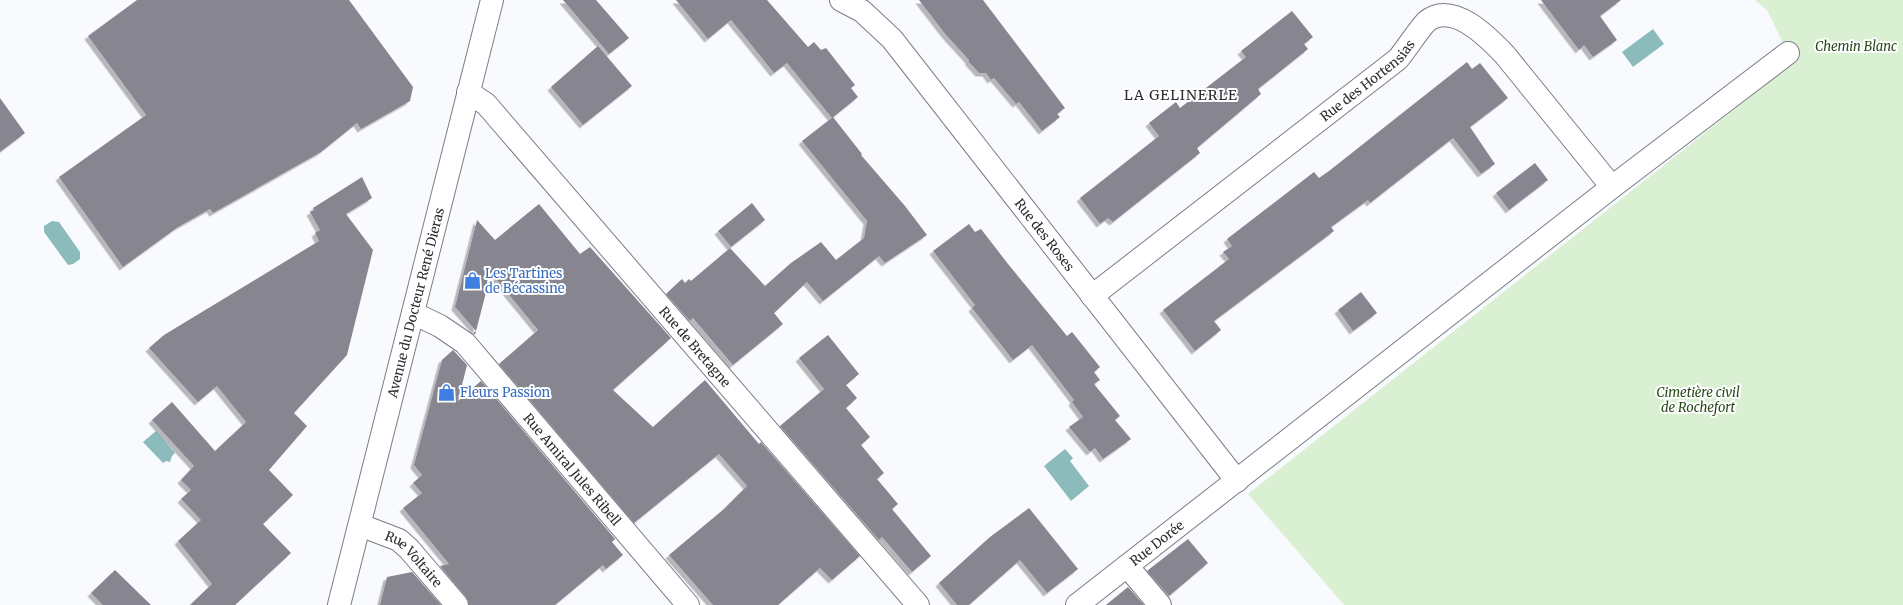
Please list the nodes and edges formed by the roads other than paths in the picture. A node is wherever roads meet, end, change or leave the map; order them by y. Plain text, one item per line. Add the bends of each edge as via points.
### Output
1 (492, 0) edge
2 (841, 0) edge
3 (1788, 53) dead end
4 (468, 92) junction
5 (1612, 187) junction
6 (1092, 296) junction
7 (413, 313) junction
8 (1237, 481) junction
9 (360, 524) junction
10 (1127, 566) junction
11 (340, 605) edge
12 (458, 605) edge
13 (688, 605) edge
14 (918, 605) edge
15 (1077, 605) edge
16 (1160, 605) edge

1 - 4 street, Avenue du Docteur René Dieras
2 - 6 street, Rue des Roses via 862,11 892,39
3 - 5 street, Rue Dorée
4 - 7 street, Avenue du Docteur René Dieras
4 - 14 street, Rue de Bretagne via 486,104
5 - 6 street, Rue des Hortensias via 1488,37 1464,19 1452,14 1439,14 1426,22 1398,59
5 - 8 street, Rue Dorée
6 - 8 street, Rue des Roses
7 - 9 street, Avenue du Docteur René Dieras
7 - 13 street, Rue Amiral Jules Ribell via 440,326 465,343
8 - 10 street, Rue Dorée
9 - 11 street, Avenue du Docteur René Dieras
9 - 12 street, Rue Voltaire via 404,544
10 - 15 street, Rue Dorée
10 - 16 street

